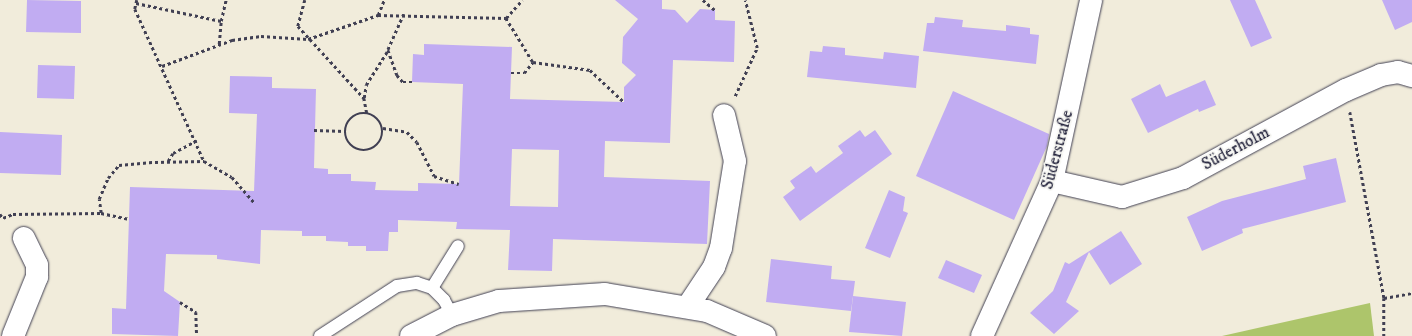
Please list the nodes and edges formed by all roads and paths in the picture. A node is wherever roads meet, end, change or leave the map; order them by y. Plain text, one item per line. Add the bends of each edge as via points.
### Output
1 (226, 0) edge
2 (304, 0) edge
3 (384, 0) edge
4 (522, 0) edge
5 (703, 0) edge
6 (745, 0) edge
7 (1091, 0) edge
8 (136, 2) edge
9 (715, 10) dead end
10 (404, 14) junction
11 (378, 15) junction
12 (506, 18) junction
13 (221, 21) junction
14 (308, 39) junction
15 (219, 44) junction
16 (388, 50) junction
17 (532, 62) junction
18 (162, 66) junction
19 (511, 73) dead end
20 (1412, 76) edge
21 (412, 82) dead end
22 (1346, 90) junction
23 (364, 98) junction
24 (624, 102) dead end
25 (367, 113) junction
26 (724, 116) joint
27 (382, 128) junction
28 (314, 130) dead end
29 (345, 131) junction
30 (197, 140) junction
31 (204, 161) junction
32 (168, 162) junction
33 (1052, 181) junction
34 (459, 184) dead end
35 (254, 202) dead end
36 (102, 213) junction
37 (0, 214) edge
38 (129, 218) dead end
39 (24, 238) dead end
40 (458, 246) dead end
41 (432, 288) junction
42 (1412, 293) edge
43 (1384, 298) junction
44 (180, 302) dead end
45 (688, 306) junction
46 (452, 315) junction
47 (13, 336) edge
48 (197, 336) edge
49 (320, 336) edge
50 (411, 336) edge
51 (765, 336) edge
52 (982, 336) edge
53 (1384, 336) edge

1 - 13 path
2 - 14 path via 298,26
3 - 11 path
4 - 12 path
5 - 9 path
6 - 26 path via 757,48 745,78
7 - 33 street, Süderstraße
8 - 13 path
8 - 18 path via 135,9
10 - 11 path
10 - 12 path
10 - 16 path
11 - 14 path
12 - 17 path
13 - 15 path
14 - 15 path via 261,36
14 - 23 path
15 - 18 path
16 - 21 path via 397,75 403,82
16 - 23 path via 366,85
17 - 19 path via 524,73
17 - 24 path via 590,70
18 - 30 path
20 - 22 street, Süderholm via 1398,72 1381,75
22 - 33 street, Süderholm via 1183,178 1122,197
22 - 43 path
23 - 25 path
25 - 27 path via 379,121
25 - 29 path via 354,116
26 - 45 street via 734,161 721,248 714,267
27 - 29 path via 381,140 377,146 365,151 351,146
27 - 34 path via 407,132 417,142 434,176
28 - 29 path
30 - 31 path
30 - 32 path via 173,153
31 - 32 path
31 - 35 path via 232,176
32 - 36 path via 119,165 108,178 100,200
33 - 52 street, Süderstraße
36 - 37 path via 13,214 3,218
36 - 38 path
39 - 47 street via 37,265 37,277
40 - 41 lane
41 - 46 lane via 444,300
41 - 49 lane via 416,283 397,286
42 - 43 path
43 - 53 path
44 - 48 path via 196,312
45 - 46 street via 605,294 499,301
45 - 51 street via 707,311
46 - 50 street

